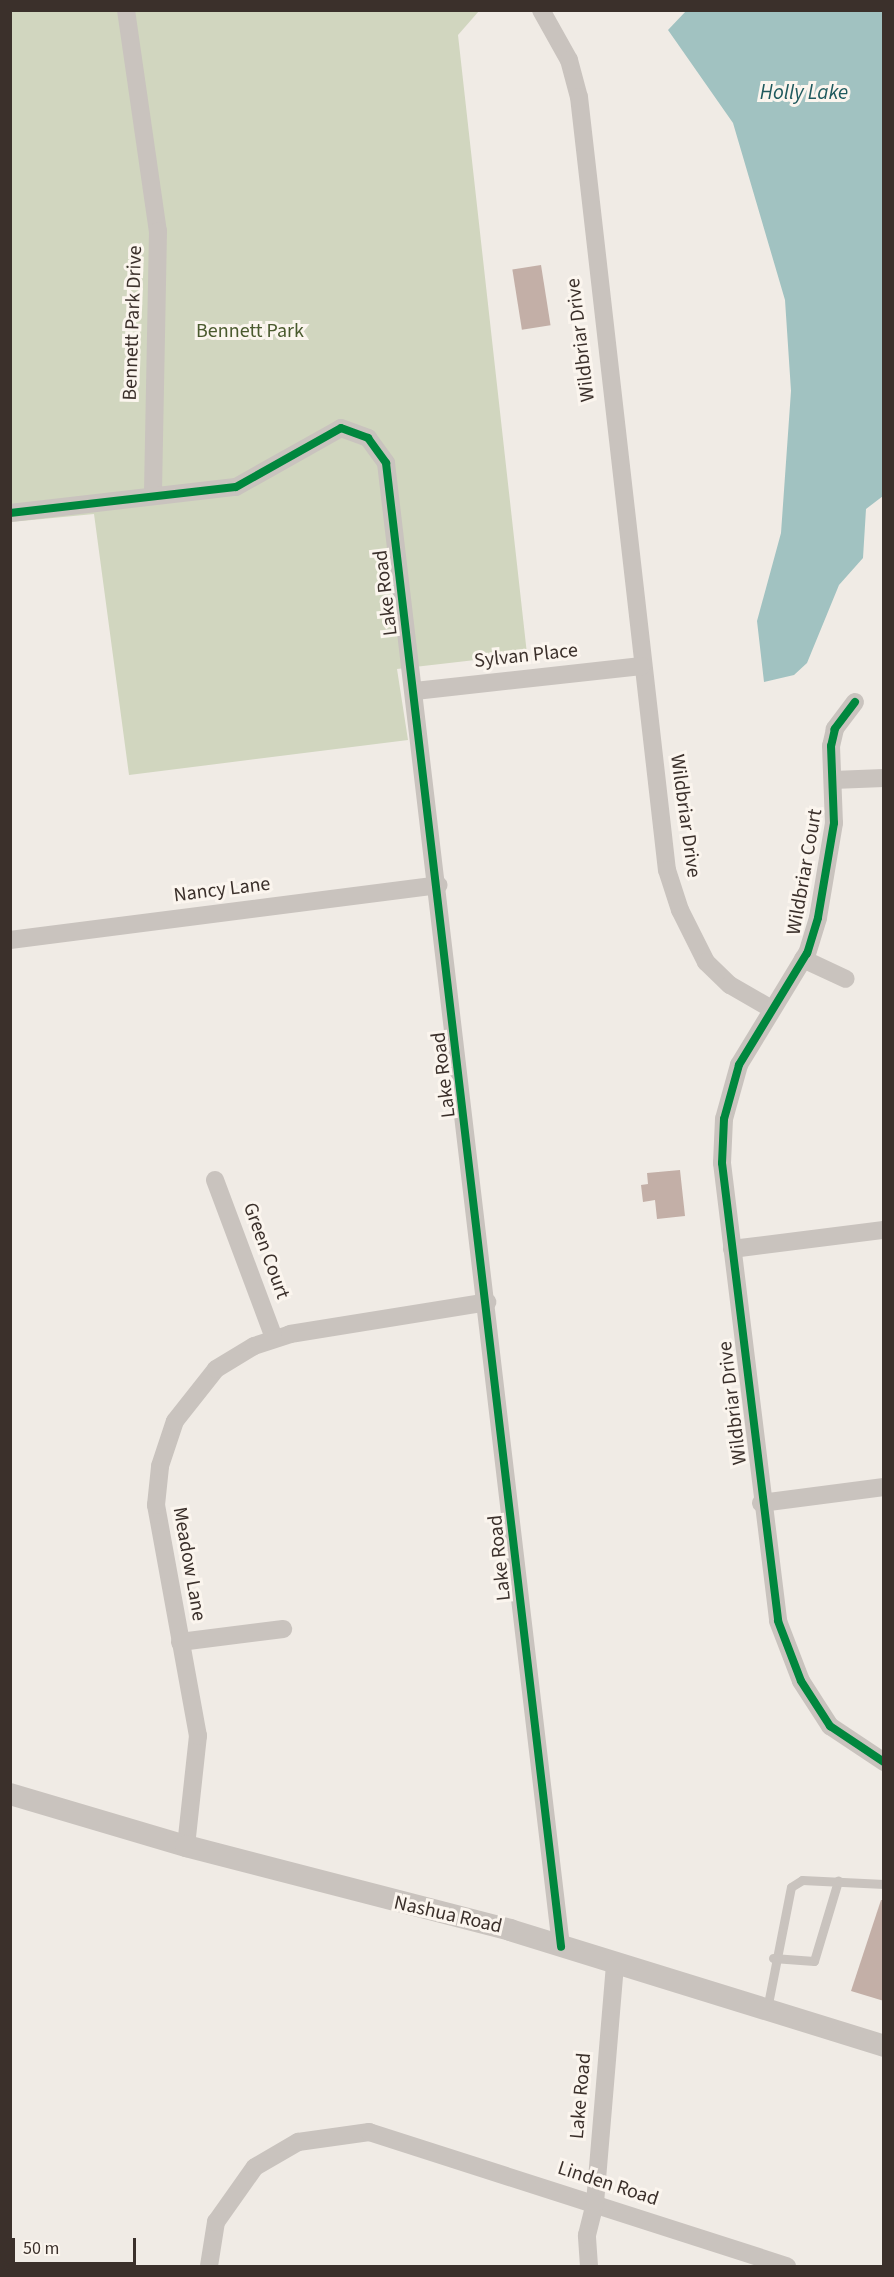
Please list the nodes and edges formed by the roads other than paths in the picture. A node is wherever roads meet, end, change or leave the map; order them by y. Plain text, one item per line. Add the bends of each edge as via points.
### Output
1 (126, 10) edge
2 (541, 10) edge
3 (153, 495) junction
4 (10, 513) edge
5 (642, 666) junction
6 (415, 691) junction
7 (855, 702) dead end
8 (884, 778) edge
9 (832, 780) junction
10 (438, 885) junction
11 (10, 940) edge
12 (802, 959) junction
13 (846, 979) dead end
14 (770, 1008) junction
15 (215, 1180) dead end
16 (882, 1230) edge
17 (732, 1249) junction
18 (488, 1302) junction
19 (274, 1338) junction
20 (884, 1487) edge
21 (761, 1503) junction
22 (282, 1629) dead end
23 (180, 1642) junction
24 (884, 1762) edge
25 (10, 1794) edge
26 (186, 1846) junction
27 (838, 1881) junction
28 (884, 1884) edge
29 (561, 1947) junction
30 (773, 1958) junction
31 (615, 1964) junction
32 (766, 2009) junction
33 (884, 2046) edge
34 (595, 2203) junction
35 (209, 2266) edge
36 (589, 2266) edge
37 (788, 2266) edge

1 - 3 street, Bennett Park Drive via 158,231
2 - 5 street, Wildbriar Drive via 569,60 579,97
3 - 4 street
3 - 6 street, Lake Road via 236,487 341,428 368,438 386,463
5 - 6 street, Sylvan Place
5 - 14 street, Wildbriar Drive via 663,849 680,910 706,962 730,985
6 - 10 street, Lake Road
7 - 9 street, Wildbriar Court via 835,729
8 - 9 street
9 - 12 street, Wildbriar Court via 834,823 818,918
10 - 11 street, Nancy Lane
10 - 18 street, Lake Road
12 - 13 street, Wildbriar Court
12 - 14 street, Wildbriar Court
14 - 17 street, Wildbriar Drive via 740,1065 724,1119 722,1163
15 - 19 street, Green Court
16 - 17 street
17 - 21 street, Wildbriar Drive
18 - 19 street, Meadow Lane
18 - 29 street, Lake Road
19 - 23 street, Meadow Lane via 234,1356 208,1377 186,1402 167,1442 157,1492 157,1531
20 - 21 street
21 - 24 street, Wildbriar Drive via 778,1621 801,1681 830,1726
22 - 23 street
23 - 26 street, Meadow Lane via 198,1736
25 - 26 street, Nashua Road
26 - 29 street, Nashua Road
27 - 28 lane
27 - 30 lane via 802,1880 791,1887
27 - 30 lane via 814,1961
29 - 31 street, Nashua Road
30 - 32 lane
31 - 32 street, Nashua Road
31 - 34 street, Lake Road
32 - 33 street, Nashua Road
34 - 35 street, Linden Road via 415,2143 369,2132 330,2134 275,2153 232,2193 216,2222
34 - 36 street, Lake Road via 586,2235
34 - 37 street, Linden Road

